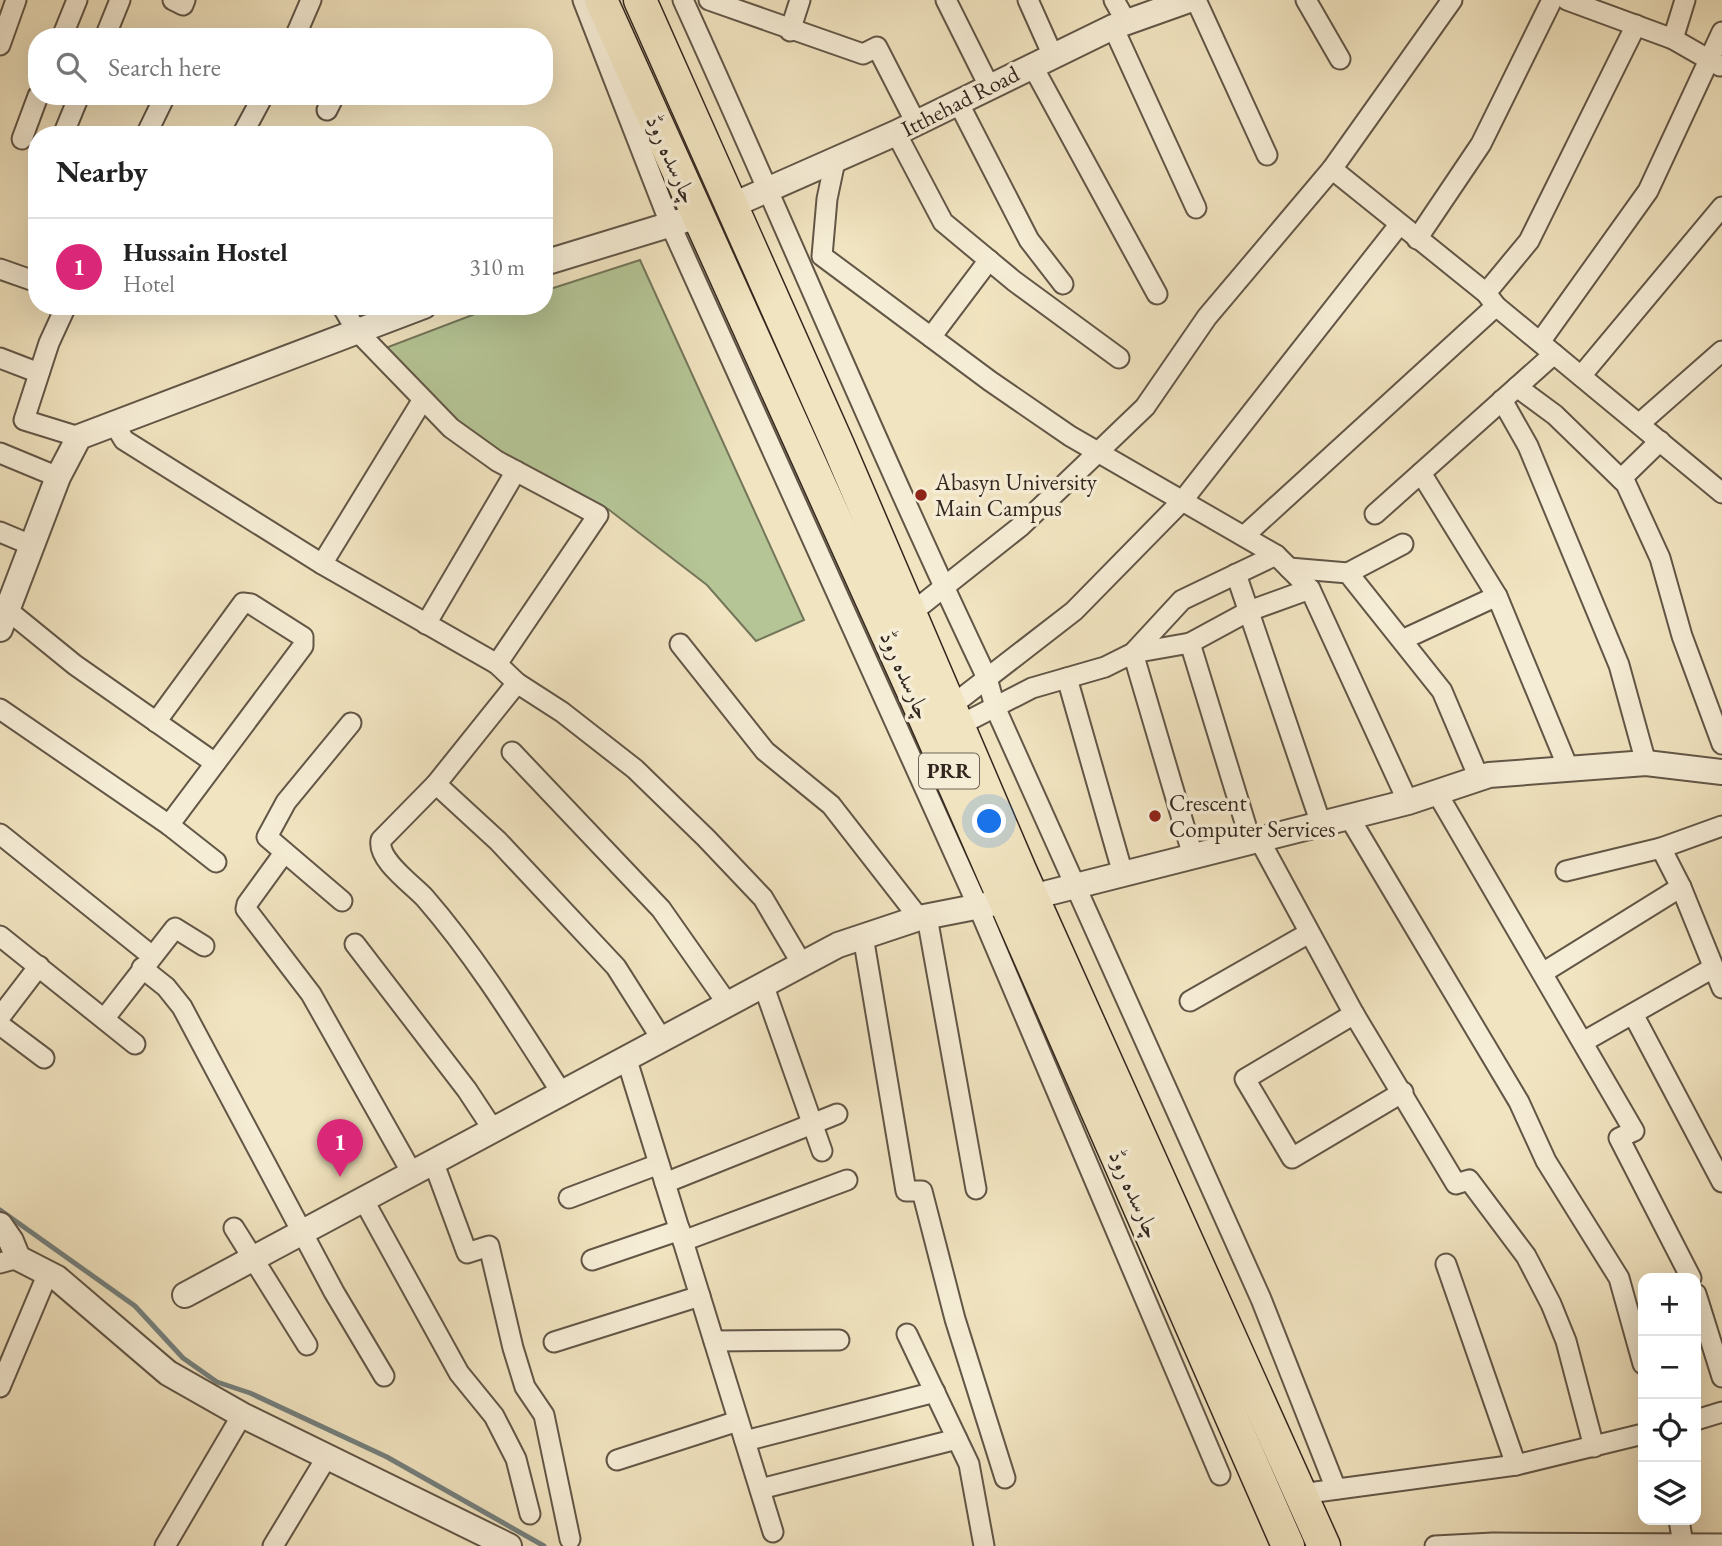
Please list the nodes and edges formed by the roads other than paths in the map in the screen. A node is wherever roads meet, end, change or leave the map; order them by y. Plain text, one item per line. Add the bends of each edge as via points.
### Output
1 (16, 0) edge
2 (77, 0) edge
3 (120, 0) edge
4 (173, 0) edge
5 (185, 0) edge
6 (311, 0) edge
7 (583, 0) edge
8 (601, 0) edge
9 (641, 0) edge
10 (683, 0) edge
11 (709, 0) edge
12 (800, 0) edge
13 (946, 0) edge
14 (1028, 0) edge
15 (1114, 0) edge
16 (1189, 0) edge
17 (1196, 0) edge
18 (1306, 0) edge
19 (1452, 0) edge
20 (1552, 0) edge
21 (1567, 0) edge
22 (1685, 0) edge
23 (1120, 25) junction
24 (1636, 25) junction
25 (66, 28) edge
26 (109, 28) edge
27 (303, 28) edge
28 (790, 31) junction
29 (1722, 32) edge
30 (1673, 39) junction
31 (0, 45) edge
32 (1340, 59) dead end
33 (1042, 61) junction
34 (1716, 64) edge
35 (989, 86) junction
36 (958, 102) junction
37 (35, 105) edge
38 (75, 105) edge
39 (161, 105) edge
40 (258, 105) edge
41 (67, 126) edge
42 (150, 126) edge
43 (247, 126) edge
44 (906, 128) junction
45 (22, 139) dead end
46 (1267, 155) dead end
47 (835, 161) junction
48 (1332, 169) junction
49 (769, 190) junction
50 (733, 205) junction
51 (1196, 208) dead end
52 (1722, 208) edge
53 (685, 221) junction
54 (1399, 225) junction
55 (1417, 239) junction
56 (553, 260) edge
57 (989, 260) junction
58 (0, 269) edge
59 (28, 279) edge
60 (1063, 284) dead end
61 (1157, 294) dead end
62 (1491, 300) junction
63 (62, 315) edge
64 (347, 315) edge
65 (399, 315) edge
66 (356, 330) junction
67 (931, 337) junction
68 (1547, 348) junction
69 (1722, 351) edge
70 (0, 358) edge
71 (1119, 358) dead end
72 (39, 373) junction
73 (1581, 376) junction
74 (1510, 393) junction
75 (422, 401) junction
76 (824, 414) junction
77 (113, 422) junction
78 (1639, 424) junction
79 (792, 426) junction
80 (79, 437) junction
81 (1660, 441) junction
82 (1097, 451) junction
83 (0, 453) edge
84 (516, 471) junction
85 (1421, 473) junction
86 (58, 477) junction
87 (1621, 480) junction
88 (1722, 493) edge
89 (1183, 500) junction
90 (1375, 514) dead end
91 (0, 532) edge
92 (1244, 536) junction
93 (1403, 544) dead end
94 (31, 545) junction
95 (1283, 562) junction
96 (322, 564) junction
97 (1348, 573) junction
98 (1236, 574) junction
99 (944, 588) junction
100 (1310, 589) junction
101 (1497, 596) junction
102 (1249, 611) junction
103 (3, 614) edge
104 (910, 614) junction
105 (426, 624) junction
106 (1402, 640) junction
107 (1190, 643) junction
108 (680, 644) dead end
109 (1133, 653) junction
110 (497, 664) junction
111 (987, 678) junction
112 (1067, 678) junction
113 (517, 683) junction
114 (995, 707) junction
115 (0, 709) edge
116 (954, 716) junction
117 (156, 722) junction
118 (351, 723) dead end
119 (1722, 744) edge
120 (512, 752) dead end
121 (215, 763) junction
122 (1646, 763) junction
123 (1569, 770) junction
124 (1722, 772) edge
125 (1479, 778) junction
126 (436, 784) junction
127 (1437, 793) junction
128 (1408, 802) junction
129 (1349, 817) junction
130 (1321, 824) junction
131 (169, 825) junction
132 (1722, 826) edge
133 (0, 834) edge
134 (1255, 841) junction
135 (1661, 848) junction
136 (284, 853) junction
137 (1193, 856) junction
138 (216, 862) dead end
139 (1566, 872) dead end
140 (1123, 874) junction
141 (1074, 886) junction
142 (1681, 887) junction
143 (342, 901) dead end
144 (1006, 902) junction
145 (923, 917) junction
146 (1309, 933) junction
147 (0, 936) edge
148 (863, 936) junction
149 (355, 944) dead end
150 (204, 946) dead end
151 (147, 962) junction
152 (802, 964) junction
153 (39, 966) junction
154 (1713, 968) junction
155 (1544, 972) junction
156 (763, 984) junction
157 (1722, 988) edge
158 (1190, 1001) dead end
159 (727, 1003) junction
160 (1354, 1014) junction
161 (1633, 1014) junction
162 (0, 1017) edge
163 (104, 1018) junction
164 (0, 1024) edge
165 (660, 1038) junction
166 (1583, 1042) junction
167 (135, 1044) dead end
168 (626, 1057) junction
169 (44, 1058) dead end
170 (561, 1092) junction
171 (1403, 1093) junction
172 (837, 1114) dead end
173 (812, 1123) junction
174 (492, 1128) junction
175 (822, 1151) dead end
176 (423, 1167) junction
177 (662, 1173) junction
178 (847, 1180) dead end
179 (1722, 1182) edge
180 (976, 1189) dead end
181 (569, 1198) dead end
182 (363, 1199) junction
183 (0, 1226) edge
184 (234, 1228) dead end
185 (303, 1231) junction
186 (682, 1235) junction
187 (251, 1260) junction
188 (592, 1260) dead end
189 (9, 1261) edge
190 (1446, 1264) dead end
191 (48, 1273) junction
192 (1688, 1273) edge
193 (185, 1296) dead end
194 (700, 1296) junction
195 (1701, 1310) edge
196 (907, 1334) dead end
197 (839, 1340) dead end
198 (714, 1341) junction
199 (554, 1342) dead end
200 (307, 1345) dead end
201 (1638, 1346) edge
202 (384, 1377) dead end
203 (1722, 1377) edge
204 (0, 1387) edge
205 (935, 1392) junction
206 (1722, 1412) edge
207 (242, 1415) junction
208 (1701, 1418) edge
209 (738, 1421) junction
210 (1638, 1435) edge
211 (957, 1439) junction
212 (745, 1441) junction
213 (1594, 1447) junction
214 (328, 1455) junction
215 (617, 1460) dead end
216 (1516, 1465) junction
217 (1220, 1475) dead end
218 (1005, 1478) dead end
219 (760, 1489) junction
220 (1336, 1489) junction
221 (1301, 1494) junction
222 (530, 1514) dead end
223 (1680, 1525) edge
224 (773, 1532) dead end
225 (570, 1539) dead end
226 (1683, 1544) junction
227 (1722, 1544) edge
228 (501, 1545) edge
229 (164, 1546) edge
230 (273, 1546) edge
231 (985, 1546) edge
232 (1288, 1546) edge
233 (1324, 1546) edge
234 (1435, 1546) edge

1 - 31 street
2 - 25 street
3 - 26 street
4 - 5 street via 183,5
6 - 27 street
7 - 53 street
8 - 53 highway, چارسدہ روڈ / PRR
9 - 50 highway, چارسدہ روڈ / PRR
10 - 49 street
11 - 28 street
12 - 28 street
13 - 35 street
14 - 33 street
15 - 23 street
16 - 23 street, Itthehad Road
17 - 46 street
18 - 32 street
19 - 48 street
20 - 55 street via 1481,144
21 - 24 street
22 - 30 street
23 - 33 street, Itthehad Road
23 - 51 street
24 - 30 street
24 - 62 street via 1529,241
28 - 44 street via 863,54 877,47
29 - 34 street
30 - 34 street
33 - 35 street, Itthehad Road
33 - 61 street
34 - 68 street via 1648,191
35 - 36 street, Itthehad Road
36 - 44 street, Itthehad Road
36 - 60 street via 1029,240
37 - 45 street
38 - 41 street
39 - 42 street
40 - 43 street
44 - 47 street, Itthehad Road
44 - 57 street via 943,222
47 - 49 street, Itthehad Road
47 - 67 street via 822,256
48 - 54 street
48 - 82 street via 1207,317 1145,407
49 - 50 street, Itthehad Road
49 - 99 street
50 - 76 highway, چارسدہ روڈ / PRR
52 - 73 street
53 - 56 street
53 - 79 highway, چارسدہ روڈ / PRR
53 - 144 street
54 - 55 street
54 - 89 street
55 - 62 street
57 - 67 street
57 - 71 street
58 - 59 street
62 - 68 street
62 - 92 street
63 - 72 street
64 - 66 street
65 - 66 street
66 - 75 street
66 - 77 street
67 - 82 street
68 - 73 street
68 - 74 street
69 - 78 street
70 - 72 street
72 - 80 street via 24,420
73 - 78 street
74 - 85 street
74 - 87 street via 1555,415
74 - 122 street via 1619,665
75 - 84 street via 451,428
75 - 96 street
76 - 79 highway
76 - 104 highway, چارسدہ روڈ / PRR
77 - 80 street
77 - 96 street via 124,440
78 - 81 street
79 - 144 highway, چارسدہ روڈ / PRR
80 - 86 street
81 - 87 street
81 - 88 street
82 - 89 street
82 - 99 street via 1021,526
83 - 86 street
84 - 105 street
84 - 110 street via 598,515
85 - 90 street
85 - 101 street
86 - 94 street
87 - 119 street via 1660,558 1682,636
89 - 92 street
89 - 111 street via 1074,611
91 - 94 street
92 - 95 street
93 - 97 street
94 - 103 street
95 - 97 street
95 - 98 street
95 - 100 street
96 - 105 street
97 - 106 street
98 - 102 street
98 - 109 street via 1182,600
99 - 104 street
99 - 111 street
100 - 102 street
100 - 128 street
101 - 106 street
101 - 123 street
102 - 107 street
102 - 130 street
103 - 117 street
104 - 116 highway, چارسدہ روڈ / PRR
105 - 110 street
106 - 125 street via 1442,691
107 - 109 street
107 - 134 street
108 - 145 street via 765,751 831,805
109 - 112 street
109 - 137 street
110 - 113 street
111 - 114 street
111 - 116 street
112 - 114 street via 1032,688
112 - 140 street
113 - 126 street
113 - 152 street via 635,769 706,838 763,898
114 - 116 street
114 - 141 street
115 - 131 street
116 - 144 highway, چارسدہ روڈ / PRR
117 - 121 street
117 - 121 street via 243,603 299,634 303,646
118 - 136 street via 286,802 268,834 268,840
120 - 159 street via 661,909
121 - 131 street
122 - 123 street
122 - 124 street
123 - 125 street
125 - 127 street
126 - 165 street via 498,841 616,967
126 - 170 street via 380,840 382,852 488,978
127 - 128 street
127 - 155 street via 1504,912
128 - 129 street
129 - 130 street
129 - 201 street via 1519,1102 1546,1161 1619,1278
130 - 134 street
131 - 138 street
132 - 135 street
133 - 151 street
134 - 137 street
134 - 146 street
135 - 139 street
135 - 142 street
136 - 143 street
136 - 176 street via 246,909 311,994
137 - 140 street
140 - 141 street
141 - 144 street
141 - 220 street via 1261,1299
142 - 154 street
142 - 155 street
144 - 145 street
144 - 217 street
144 - 221 highway, چارسدہ روڈ / PRR
144 - 232 highway, چارسدہ روڈ / PRR
145 - 148 street
145 - 180 street
146 - 158 street
146 - 160 street
147 - 153 street
148 - 152 street
148 - 218 street via 906,1191 922,1191 955,1319
149 - 174 street
150 - 151 street via 175,928
151 - 163 street
151 - 185 street via 182,1007
152 - 156 street
153 - 162 street
153 - 163 street
154 - 157 street
154 - 161 street
155 - 166 street
156 - 159 street
156 - 173 street
159 - 165 street
160 - 171 street
160 - 171 street via 1245,1079 1292,1158
161 - 166 street
161 - 179 street
163 - 167 street
164 - 169 street
165 - 168 street
166 - 192 street via 1634,1131 1619,1138
168 - 170 street
168 - 177 street
170 - 174 street
171 - 213 street via 1456,1184 1469,1180 1526,1256 1566,1341
172 - 173 street
173 - 175 street
173 - 177 street
174 - 176 street
176 - 182 street
176 - 225 street via 467,1253 489,1246 513,1348 526,1387 544,1415
177 - 181 street
177 - 186 street
178 - 186 street
182 - 185 street
182 - 222 street via 459,1373 494,1416 516,1459
183 - 189 street via 11,1241
184 - 187 street
185 - 187 street
185 - 202 street
186 - 188 street
186 - 194 street
187 - 193 street
187 - 200 street
189 - 191 street
190 - 216 street
191 - 204 street
191 - 207 street via 168,1373
194 - 198 street
194 - 199 street
195 - 203 street
196 - 205 street
197 - 198 street
198 - 209 street
205 - 211 street
205 - 212 street
206 - 208 street
207 - 214 street
207 - 229 street
209 - 212 street
209 - 215 street
210 - 213 street
211 - 219 street
211 - 231 street via 969,1464
212 - 219 street
213 - 216 street
214 - 228 street
214 - 230 street
216 - 220 street
219 - 224 street
220 - 221 street
221 - 233 highway, چارسدہ روڈ / PRR
223 - 226 street
226 - 227 street
226 - 234 street

